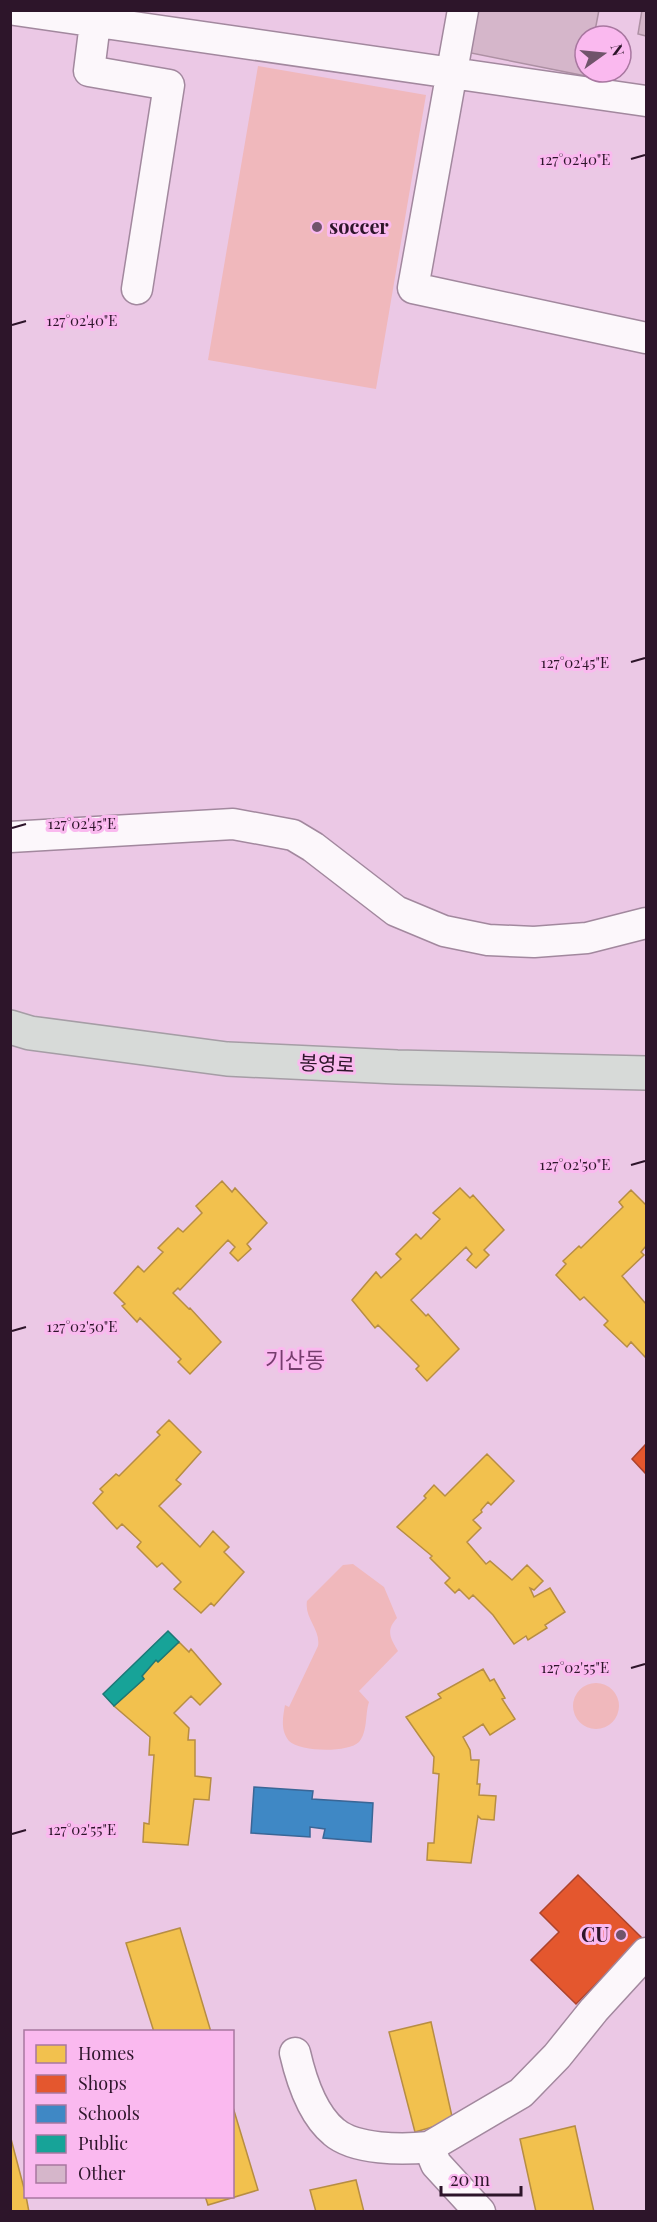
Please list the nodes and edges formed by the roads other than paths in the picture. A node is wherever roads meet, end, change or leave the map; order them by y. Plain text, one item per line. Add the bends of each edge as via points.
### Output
1 (15, 10) edge
2 (463, 10) edge
3 (95, 23) junction
4 (452, 75) junction
5 (646, 101) edge
6 (137, 289) dead end
7 (646, 338) edge
8 (10, 837) edge
9 (646, 923) edge
10 (10, 1027) edge
11 (646, 1073) edge
12 (646, 1953) edge
13 (296, 2053) dead end
14 (429, 2147) junction
15 (480, 2211) edge

1 - 3 street
2 - 4 street
3 - 4 street
3 - 6 street via 89,71 169,85
4 - 5 street
4 - 7 street via 413,288
8 - 9 street via 233,824 293,835 396,911 444,931 488,940 534,942 587,938
10 - 11 highway, 봉영로 via 30,1033 227,1059
12 - 14 street via 521,2093
13 - 14 street via 313,2103 334,2133 363,2145 409,2150
14 - 15 street via 436,2164

